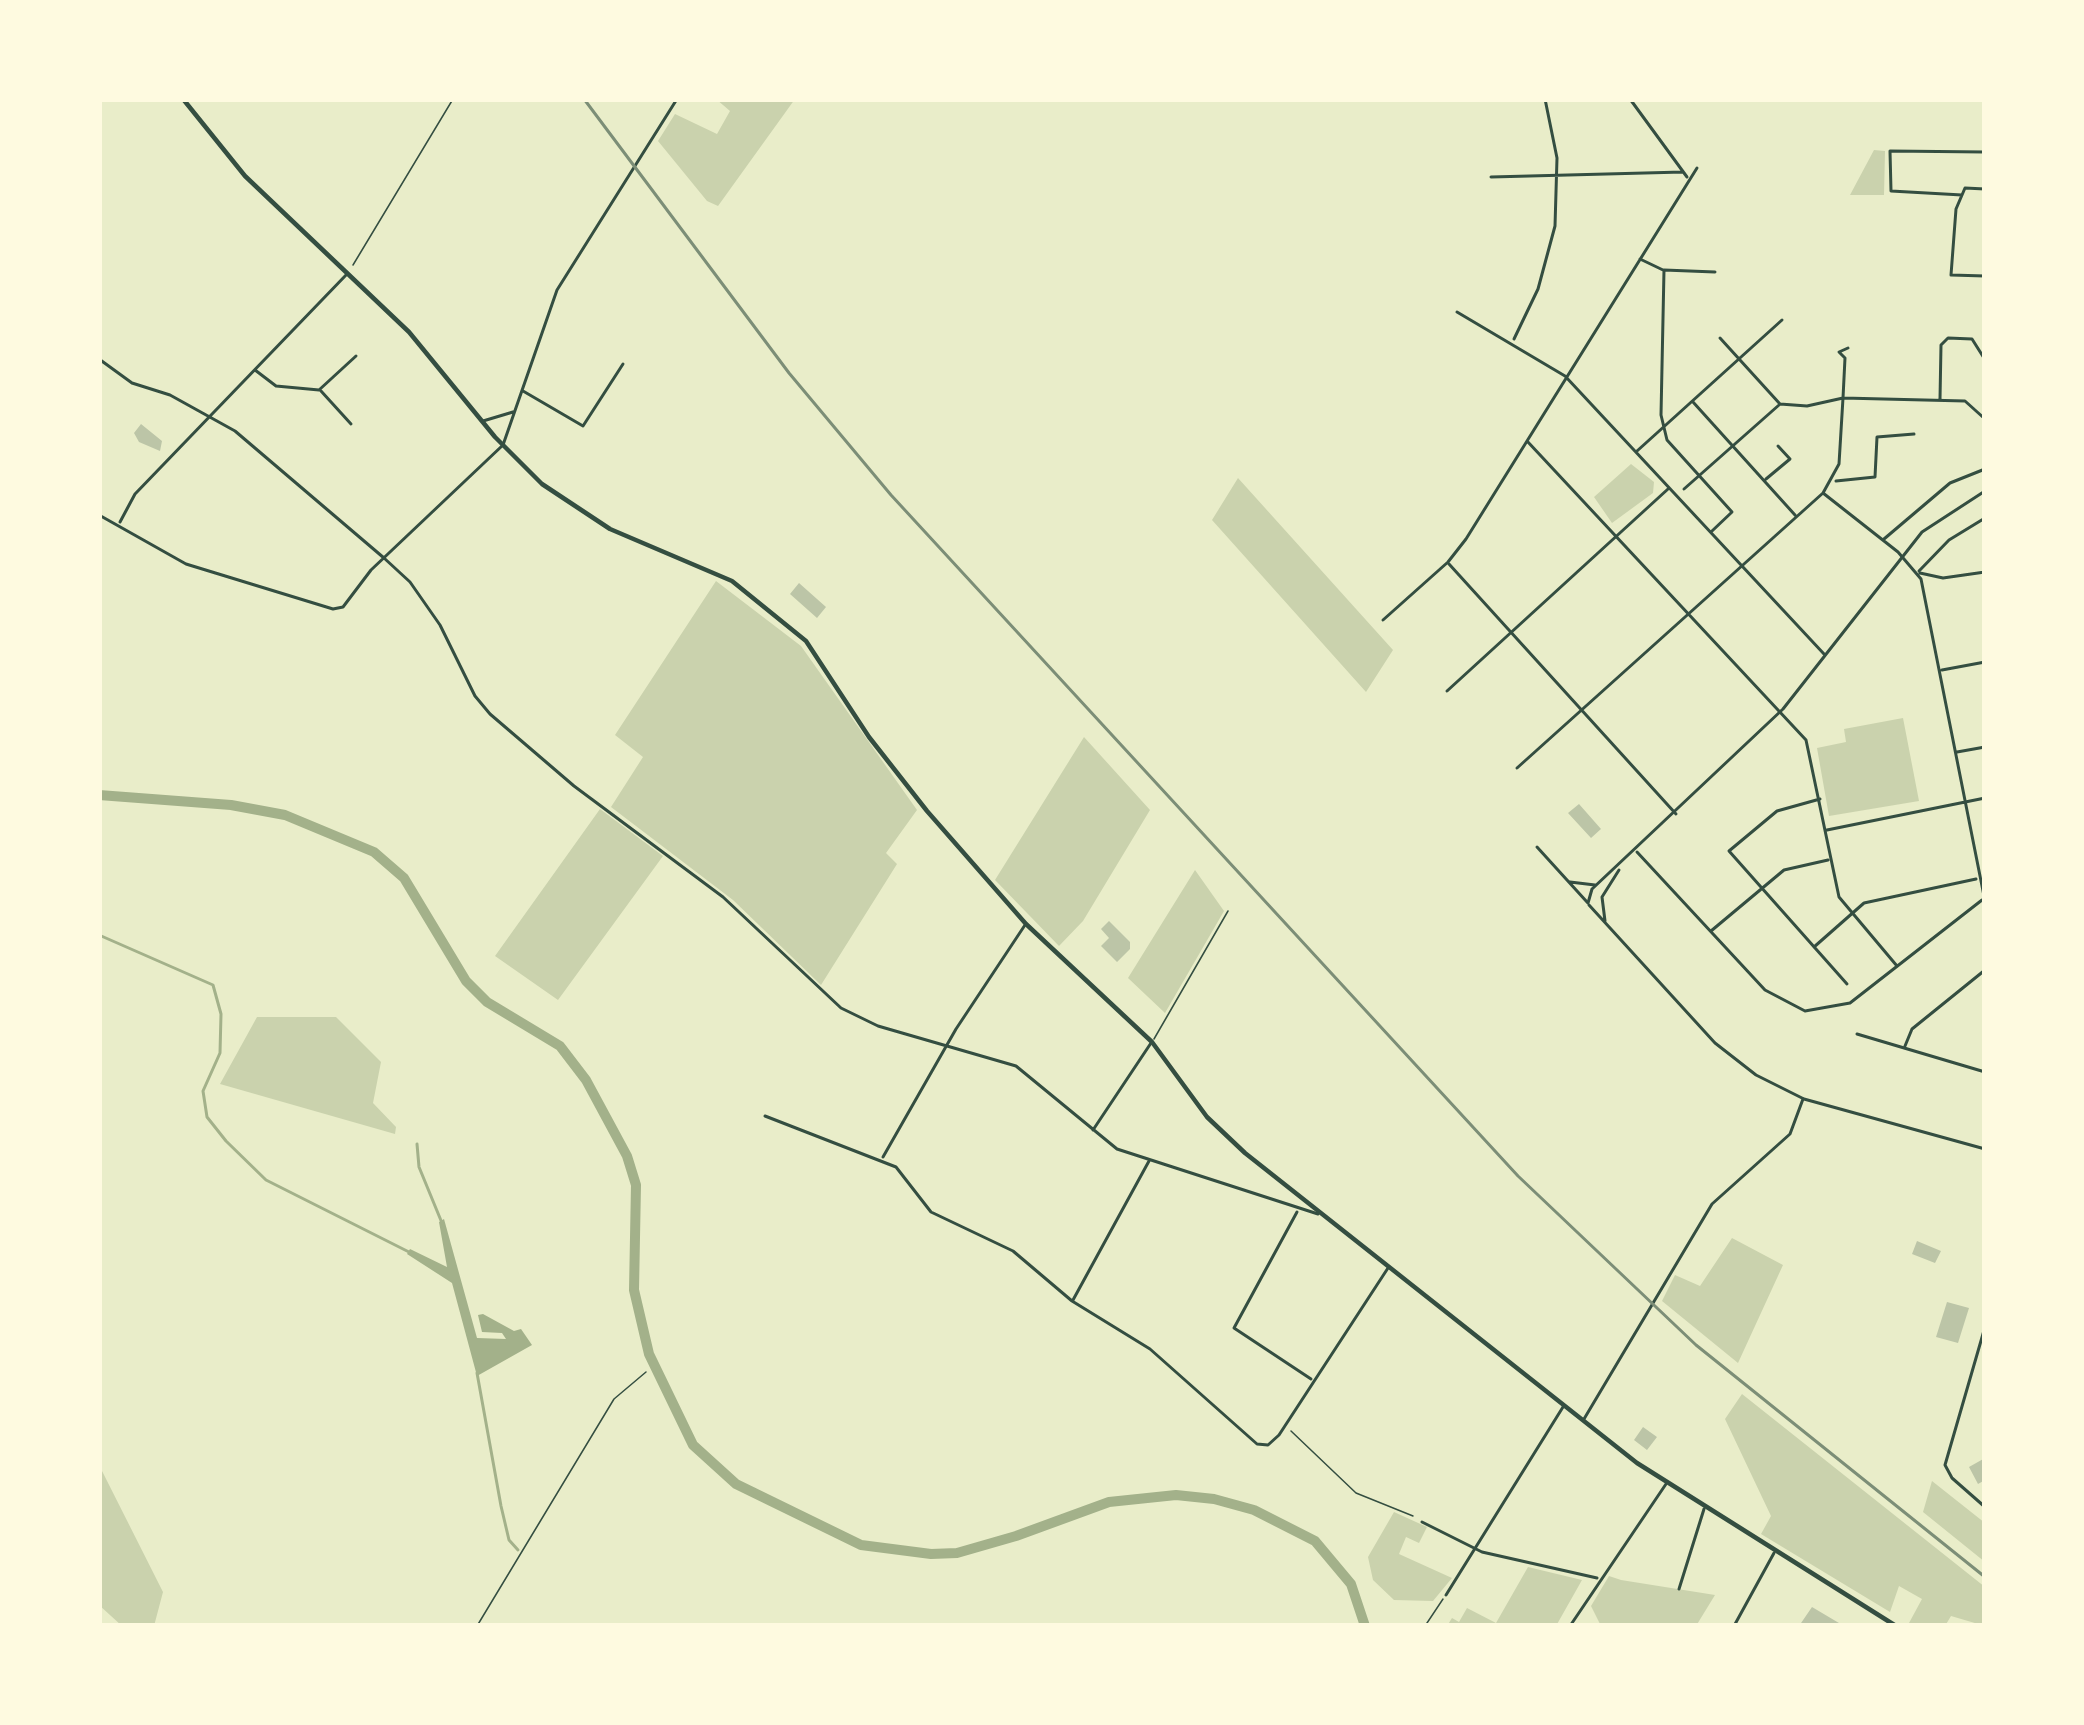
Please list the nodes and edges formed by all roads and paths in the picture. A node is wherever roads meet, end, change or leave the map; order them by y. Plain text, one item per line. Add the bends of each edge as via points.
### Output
1 (183, 99) edge
2 (453, 99) edge
3 (676, 99) edge
4 (1545, 99) edge
5 (1630, 99) edge
6 (1985, 152) edge
7 (1697, 168) dead end
8 (1683, 172) junction
9 (1558, 176) junction
10 (1491, 177) dead end
11 (1688, 178) junction
12 (1985, 189) edge
13 (1962, 196) junction
14 (1638, 258) junction
15 (1664, 271) junction
16 (1714, 272) dead end
17 (348, 273) junction
18 (1985, 276) edge
19 (1457, 312) dead end
20 (1782, 320) dead end
21 (1720, 338) dead end
22 (1512, 343) junction
23 (356, 356) dead end
24 (1845, 358) dead end
25 (1984, 358) edge
26 (99, 359) edge
27 (1739, 359) junction
28 (623, 364) dead end
29 (254, 369) junction
30 (1565, 376) junction
31 (321, 389) junction
32 (522, 390) junction
33 (1843, 398) junction
34 (1692, 401) junction
35 (1940, 401) junction
36 (1780, 404) junction
37 (514, 412) junction
38 (210, 417) junction
39 (1985, 419) edge
40 (481, 421) junction
41 (351, 424) dead end
42 (1662, 429) junction
43 (1913, 434) dead end
44 (1527, 441) junction
45 (503, 446) junction
46 (1734, 446) junction
47 (1778, 446) dead end
48 (1636, 452) junction
49 (1985, 469) edge
50 (1700, 476) junction
51 (1765, 480) junction
52 (1834, 480) junction
53 (1670, 488) junction
54 (1684, 489) dead end
55 (1985, 491) edge
56 (1822, 494) junction
57 (99, 515) edge
58 (1796, 517) junction
59 (1985, 518) edge
60 (119, 524) junction
61 (1711, 532) junction
62 (1617, 536) junction
63 (1883, 541) junction
64 (1901, 555) junction
65 (384, 558) junction
66 (1448, 562) junction
67 (1742, 565) junction
68 (1918, 572) junction
69 (1985, 572) edge
70 (1687, 614) junction
71 (1383, 620) dead end
72 (1510, 632) junction
73 (1826, 656) junction
74 (1985, 662) edge
75 (1940, 670) junction
76 (1447, 691) dead end
77 (1581, 710) junction
78 (1778, 714) junction
79 (1985, 747) edge
80 (1954, 752) junction
81 (1516, 768) dead end
82 (1820, 799) junction
83 (1985, 799) edge
84 (1964, 802) junction
85 (1676, 814) junction
86 (1826, 830) junction
87 (1537, 847) dead end
88 (1636, 852) junction
89 (1831, 859) junction
90 (1621, 867) junction
91 (1978, 879) junction
92 (1567, 880) junction
93 (1597, 885) junction
94 (1762, 887) junction
95 (1604, 892) junction
96 (1985, 899) edge
97 (1588, 903) junction
98 (1228, 911) dead end
99 (1851, 914) junction
100 (1606, 923) junction
101 (1026, 924) junction
102 (1710, 932) junction
103 (1814, 946) junction
104 (1897, 966) junction
105 (1985, 970) edge
106 (1847, 984) dead end
107 (1856, 1034) dead end
108 (1152, 1042) junction
109 (948, 1046) junction
110 (1905, 1048) junction
111 (1985, 1072) edge
112 (1804, 1099) junction
113 (764, 1116) dead end
114 (1092, 1132) junction
115 (1985, 1146) edge
116 (882, 1159) junction
117 (1149, 1160) junction
118 (1298, 1211) junction
119 (1319, 1214) junction
120 (1388, 1268) junction
121 (1072, 1301) junction
122 (1985, 1327) edge
123 (646, 1372) dead end
124 (1312, 1380) junction
125 (1564, 1406) junction
126 (1583, 1420) junction
127 (1285, 1425) junction
128 (1666, 1484) junction
129 (1985, 1507) edge
130 (1704, 1509) junction
131 (1422, 1522) joint
132 (1476, 1549) junction
133 (1775, 1552) junction
134 (1598, 1578) junction
135 (1679, 1589) dead end
136 (1446, 1595) joint
137 (477, 1626) edge
138 (1425, 1626) edge
139 (1570, 1626) edge
140 (1734, 1626) edge
141 (1897, 1626) edge

1 - 17 main road via 245,176
2 - 17 path
3 - 32 street via 557,290
4 - 9 street
5 - 8 street
6 - 13 street via 1890,151 1887,184 1894,193
7 - 11 street
8 - 9 street
8 - 11 street
9 - 10 street
9 - 22 street via 1549,256
11 - 14 street
12 - 13 street via 1965,188
13 - 18 street via 1951,274
14 - 15 street
14 - 30 street
15 - 16 street
15 - 42 street
17 - 29 street
17 - 40 main road
19 - 22 street
20 - 27 street
21 - 27 street
22 - 30 street
23 - 31 street
24 - 33 street
25 - 35 street via 1972,339 1948,338 1941,345
26 - 38 street
27 - 34 street
27 - 36 street
28 - 32 street via 584,426
29 - 31 street via 276,386
29 - 38 street
30 - 44 street
30 - 48 street
31 - 41 street
32 - 37 street
33 - 35 street
33 - 36 street
33 - 52 street
34 - 42 street
34 - 46 street
35 - 39 street via 1965,401
36 - 46 street
37 - 40 street
37 - 45 street
38 - 60 street via 135,494
38 - 65 street
40 - 45 main road
42 - 48 street
42 - 50 street
43 - 52 street via 1877,437 1875,477
44 - 62 street
44 - 66 street
45 - 65 street
45 - 101 main road via 591,518 715,572 796,631 891,766
46 - 50 street
46 - 51 street
47 - 51 street via 1790,459
48 - 53 street
49 - 63 street via 1950,483
50 - 54 street
50 - 61 street via 1732,512
51 - 58 street
52 - 56 street
53 - 61 street
53 - 62 street
55 - 64 street via 1942,515
56 - 58 street
56 - 63 street
57 - 60 street
58 - 67 street
59 - 68 street
60 - 65 street via 163,556 334,609
61 - 67 street
62 - 70 street
62 - 72 street
63 - 64 street
64 - 68 street
64 - 73 street
65 - 109 street via 440,625 475,696 522,743 723,897 841,1008
66 - 71 street
66 - 72 street
67 - 70 street
67 - 73 street
68 - 69 street
68 - 75 street
70 - 77 street
70 - 78 street
72 - 76 street
72 - 77 street
73 - 78 street
74 - 75 street
75 - 80 street
77 - 81 street
77 - 85 street
78 - 82 street via 1809,746
78 - 85 street
79 - 80 street
80 - 84 street
82 - 86 street
82 - 94 street via 1777,811 1729,851
83 - 84 street
84 - 86 street
84 - 91 street
85 - 88 street
86 - 89 street
87 - 92 street
88 - 90 street
88 - 102 street
89 - 94 street via 1784,870
89 - 99 street
90 - 93 street
90 - 95 street
91 - 96 street
91 - 99 street via 1864,903
92 - 93 street
92 - 97 street
93 - 97 street
94 - 102 street
94 - 103 street
95 - 97 street
95 - 100 street
96 - 104 street
97 - 100 street
98 - 108 lane
99 - 103 street
99 - 104 street
100 - 112 street via 1715,1043
101 - 108 main road
101 - 109 street
102 - 104 street via 1765,990 1805,1011 1850,1003
103 - 106 street
105 - 110 street via 1912,1029
107 - 110 street
108 - 114 street
108 - 119 main road via 1221,1132
109 - 114 street via 1025,1071
109 - 116 street
110 - 111 street
112 - 115 street
112 - 126 street via 1787,1138 1712,1204
113 - 116 street
114 - 117 street
116 - 121 street via 908,1176 931,1211 1013,1251
117 - 118 street
117 - 121 street
118 - 119 street
118 - 124 street via 1234,1328
119 - 120 main road
120 - 124 street
120 - 125 main road
121 - 127 street via 1159,1355 1257,1444 1272,1442
122 - 129 street via 1945,1465
123 - 137 path via 614,1399
124 - 127 street
125 - 126 main road
125 - 132 street
126 - 128 main road
127 - 131 path via 1356,1493
128 - 130 main road
128 - 134 street
130 - 133 main road
130 - 135 street
131 - 132 street
132 - 134 street
132 - 136 street
133 - 140 street
133 - 141 main road
134 - 139 street
136 - 138 lane

